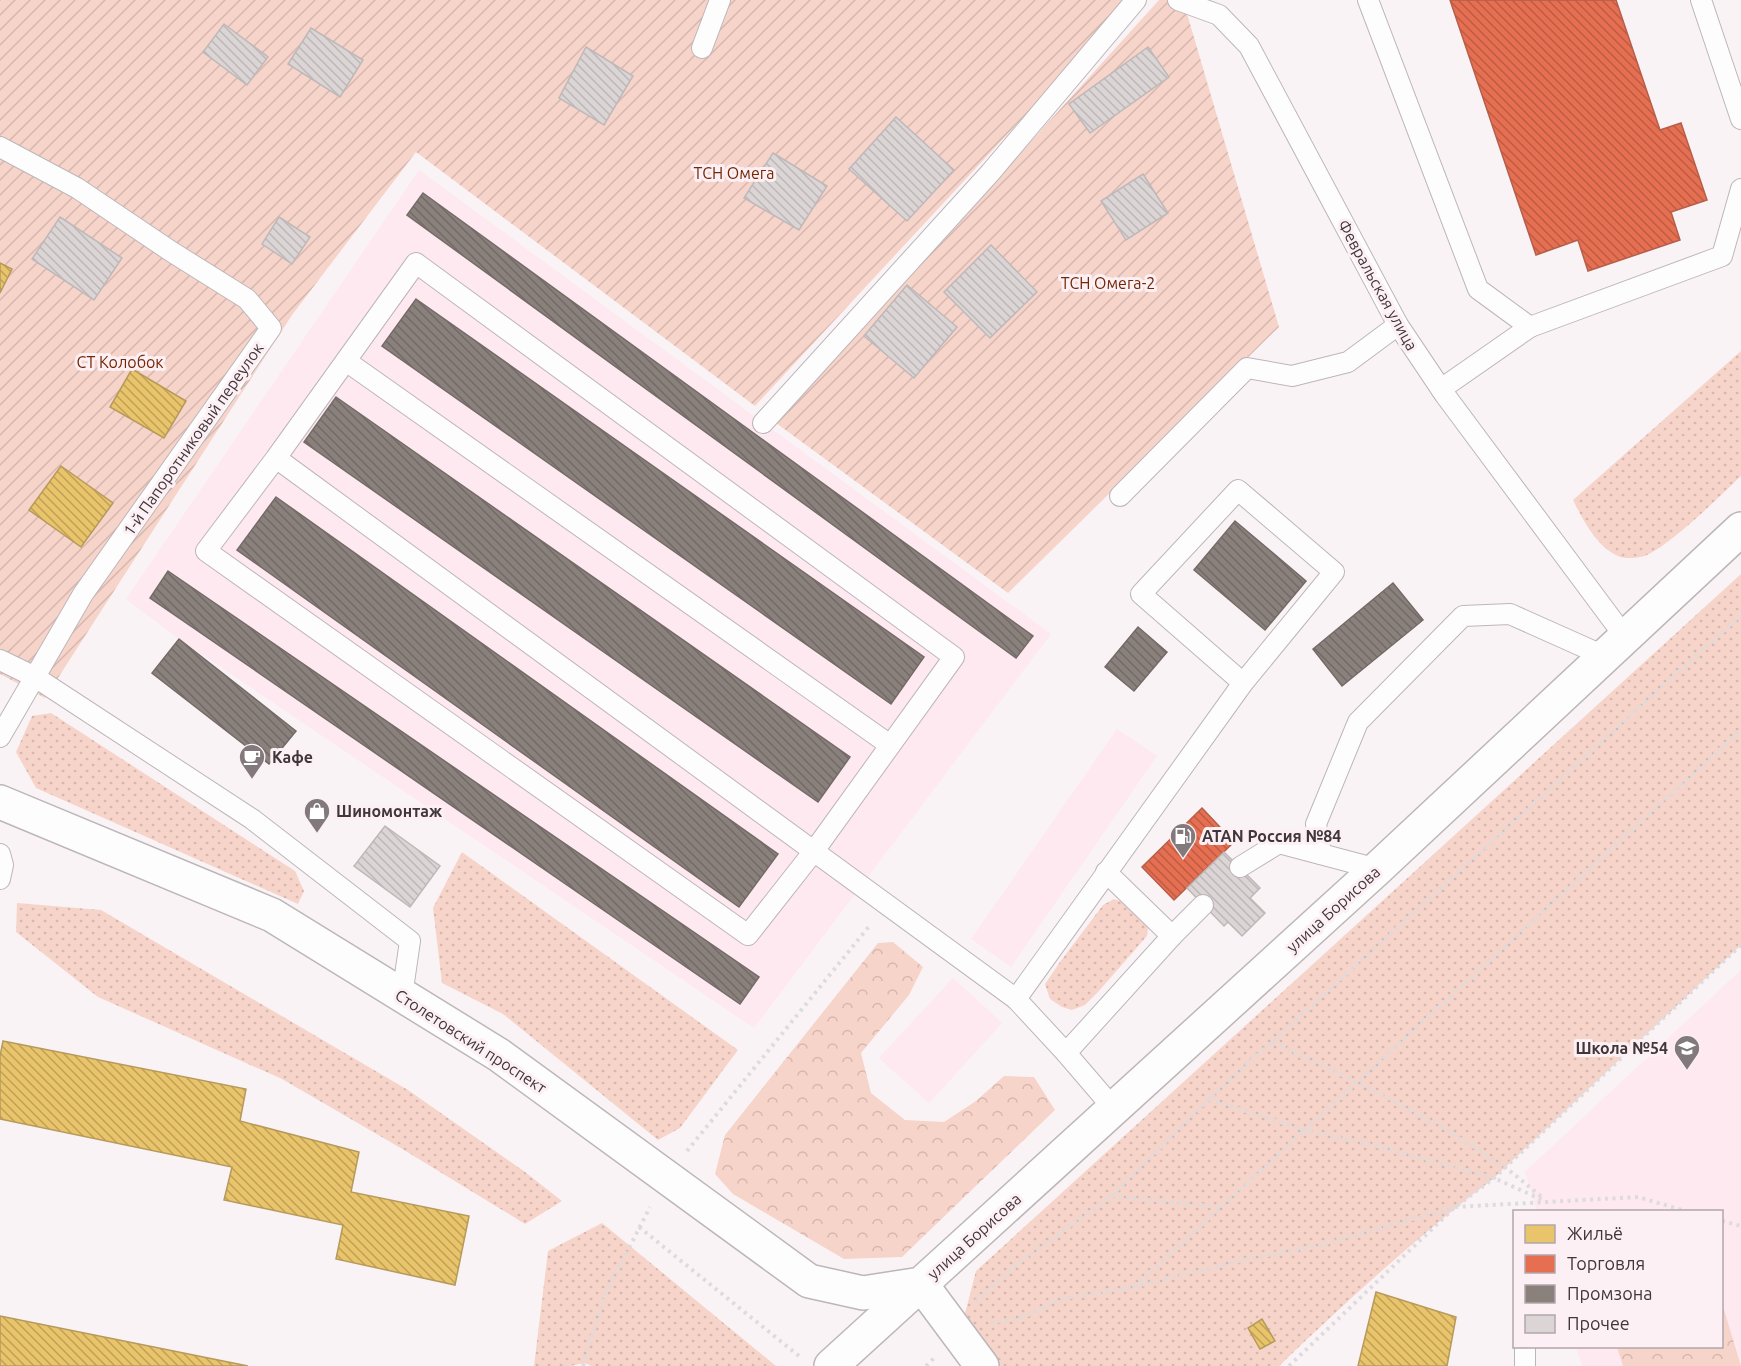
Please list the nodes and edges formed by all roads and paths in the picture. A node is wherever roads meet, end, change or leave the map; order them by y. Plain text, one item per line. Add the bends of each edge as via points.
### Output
1 (720, 0) edge
2 (1136, 0) edge
3 (1178, 0) edge
4 (1368, 0) edge
5 (1701, 0) edge
6 (702, 48) dead end
7 (1741, 119) edge
8 (0, 147) edge
9 (1741, 189) edge
10 (1398, 325) junction
11 (1530, 327) junction
12 (346, 361) junction
13 (1441, 389) junction
14 (763, 423) dead end
15 (276, 458) junction
16 (1120, 496) dead end
17 (1741, 529) edge
18 (1741, 615) edge
19 (1737, 619) junction
20 (1741, 624) edge
21 (1614, 646) junction
22 (0, 660) edge
23 (35, 677) junction
24 (1242, 683) junction
25 (1741, 730) edge
26 (0, 737) edge
27 (890, 745) junction
28 (0, 802) edge
29 (813, 851) junction
30 (0, 854) edge
31 (1321, 854) junction
32 (1240, 867) dead end
33 (1377, 869) junction
34 (1106, 872) junction
35 (0, 879) edge
36 (1203, 904) dead end
37 (887, 905) junction
38 (1172, 936) junction
39 (1741, 945) edge
40 (402, 996) junction
41 (1016, 999) junction
42 (1273, 1042) junction
43 (1066, 1053) junction
44 (1357, 1082) junction
45 (1209, 1099) junction
46 (1114, 1109) junction
47 (1304, 1130) junction
48 (1504, 1167) junction
49 (666, 1177) junction
50 (1494, 1178) junction
51 (1111, 1196) junction
52 (1548, 1202) junction
53 (1221, 1207) junction
54 (1455, 1207) junction
55 (1682, 1210) edge
56 (1723, 1221) edge
57 (1741, 1226) edge
58 (639, 1227) junction
59 (921, 1284) junction
60 (1133, 1287) junction
61 (972, 1305) dead end
62 (982, 1325) dead end
63 (1525, 1348) edge
64 (817, 1362) edge
65 (583, 1366) edge
66 (982, 1366) edge
67 (1289, 1366) edge
68 (1525, 1366) edge

1 - 6 lane
2 - 14 lane via 990,173
3 - 10 lane, Февральская улица via 1219,15 1249,46
4 - 11 lane via 1478,290
5 - 7 lane
8 - 23 lane, 1-й Папоротниковый переулок via 77,188 247,299 271,328 83,594
9 - 11 lane via 1722,256
10 - 13 lane, Февральская улица
10 - 16 lane via 1348,362 1292,376 1247,368
11 - 13 lane
12 - 15 lane
12 - 27 lane
12 - 27 lane via 416,263 954,657
13 - 21 lane, Февральская улица
15 - 29 lane
15 - 29 lane via 206,551 748,935
17 - 21 main road, улица Борисова
18 - 19 path
19 - 20 path
19 - 42 path
21 - 31 lane via 1510,614 1463,616 1359,722 1316,824
21 - 33 main road, улица Борисова
22 - 23 lane
23 - 26 lane, 1-й Папоротниковый переулок
23 - 40 lane via 252,819 410,941
24 - 24 lane via 1141,594 1238,490 1334,572
24 - 34 lane
25 - 44 path
27 - 29 lane
28 - 40 main road, Столетовский проспект via 272,915
29 - 37 lane
30 - 35 lane
31 - 32 lane via 1279,843
31 - 33 lane
33 - 46 main road, улица Борисова
34 - 38 lane
34 - 41 lane
36 - 38 lane
37 - 41 lane
37 - 49 path
38 - 43 lane
39 - 48 path
40 - 49 main road, Столетовский проспект via 499,1055
41 - 43 lane
42 - 44 path
42 - 45 path
43 - 46 lane
44 - 47 path
44 - 48 path
45 - 47 path
45 - 51 path
46 - 59 main road, улица Борисова
47 - 50 path
47 - 53 path
48 - 50 path
48 - 52 path
49 - 58 path
49 - 59 main road, Столетовский проспект via 809,1281 863,1293
50 - 52 path
50 - 54 path
51 - 53 path
51 - 61 path via 1012,1268
52 - 54 path
52 - 55 path via 1638,1197
53 - 60 path
54 - 60 path via 1321,1245
54 - 67 path
56 - 57 path
58 - 64 path
58 - 65 path via 604,1297
59 - 64 main road, улица Борисова
59 - 66 main road
60 - 62 path via 1060,1299 1024,1317
63 - 68 lane

